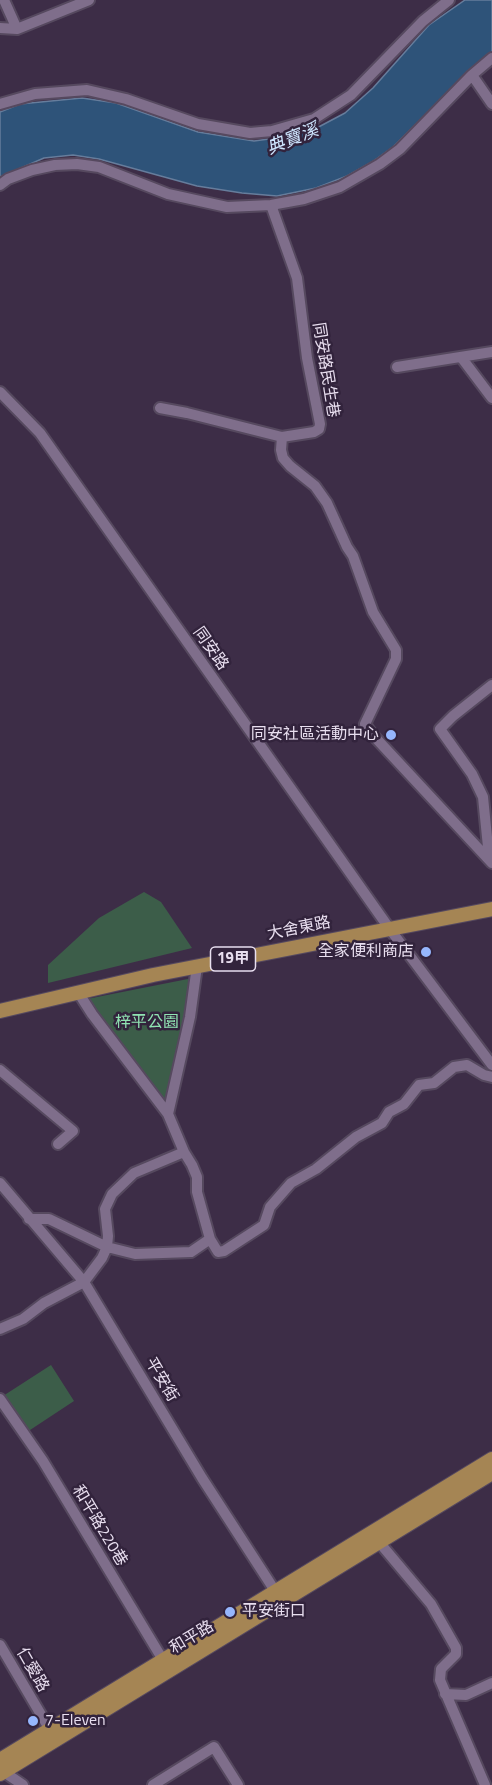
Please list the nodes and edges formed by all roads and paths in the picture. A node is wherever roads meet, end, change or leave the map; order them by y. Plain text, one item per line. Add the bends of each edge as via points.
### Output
1 (4, 0) edge
2 (89, 0) edge
3 (449, 0) edge
4 (0, 28) edge
5 (17, 29) junction
6 (492, 58) edge
7 (472, 75) junction
8 (0, 104) edge
9 (492, 104) edge
10 (0, 185) edge
11 (271, 205) junction
12 (492, 352) edge
13 (461, 357) junction
14 (397, 367) dead end
15 (0, 392) edge
16 (492, 399) edge
17 (160, 408) dead end
18 (282, 437) junction
19 (492, 685) edge
20 (490, 860) edge
21 (492, 909) edge
22 (389, 928) junction
23 (197, 966) junction
24 (78, 992) junction
25 (0, 1011) edge
26 (492, 1065) edge
27 (0, 1070) edge
28 (492, 1077) edge
29 (168, 1114) junction
30 (58, 1144) dead end
31 (184, 1152) junction
32 (0, 1183) edge
33 (29, 1219) junction
34 (210, 1239) junction
35 (107, 1247) junction
36 (84, 1282) junction
37 (0, 1329) edge
38 (0, 1399) edge
39 (492, 1459) edge
40 (485, 1472) edge
41 (379, 1542) junction
42 (279, 1596) junction
43 (0, 1645) edge
44 (167, 1666) junction
45 (492, 1683) edge
46 (445, 1694) junction
47 (53, 1735) junction
48 (1, 1769) edge
49 (23, 1785) edge
50 (153, 1785) edge
51 (238, 1785) edge
52 (485, 1785) edge

1 - 5 street
2 - 5 street
3 - 8 street via 423,21 351,95 314,118 272,131 250,133 198,124 87,90 35,94
4 - 5 street
6 - 7 street
7 - 9 street
7 - 11 street via 400,149 380,164 340,187
10 - 11 street via 32,170 77,164 99,167 199,202 227,207
11 - 18 street, 同安路民生巷 via 297,278 320,424 314,432
12 - 13 street
13 - 14 street
13 - 16 street
15 - 22 street, 同安路 via 39,433
17 - 18 street
18 - 20 street via 283,458 315,486 327,503 354,556 373,612 396,650 396,659 365,724
19 - 20 street via 440,729 483,797
21 - 22 main road, 大舍東路 / 19甲
22 - 23 main road, 大舍東路 / 19甲
22 - 26 street, 同安路
23 - 24 main road, 大舍東路 / 19甲
23 - 29 street
24 - 25 main road, 19甲
24 - 29 street
27 - 30 street via 73,1131
28 - 34 street via 467,1065 454,1067 434,1083 419,1085 382,1123 291,1183 270,1207 264,1225 224,1251 218,1252
29 - 31 street
31 - 34 street via 197,1177 197,1192
31 - 35 street via 134,1173 112,1194 105,1209
32 - 33 street, 平安街
33 - 35 street via 49,1219
33 - 36 street, 平安街
34 - 35 street via 190,1252 135,1254
35 - 36 street
36 - 37 street
36 - 42 street, 平安街 via 202,1478
38 - 44 street, 和平路220巷
39 - 40 main road, 和平路
40 - 41 main road, 和平路
40 - 42 main road, 和平路
41 - 42 main road, 和平路
41 - 46 street via 431,1604 456,1648 456,1654 441,1669
42 - 44 main road, 和平路
43 - 47 street, 仁愛路
44 - 47 main road, 和平路
45 - 46 street via 466,1695
46 - 52 street
47 - 48 main road, 和平路
48 - 49 street
50 - 51 street via 214,1747

